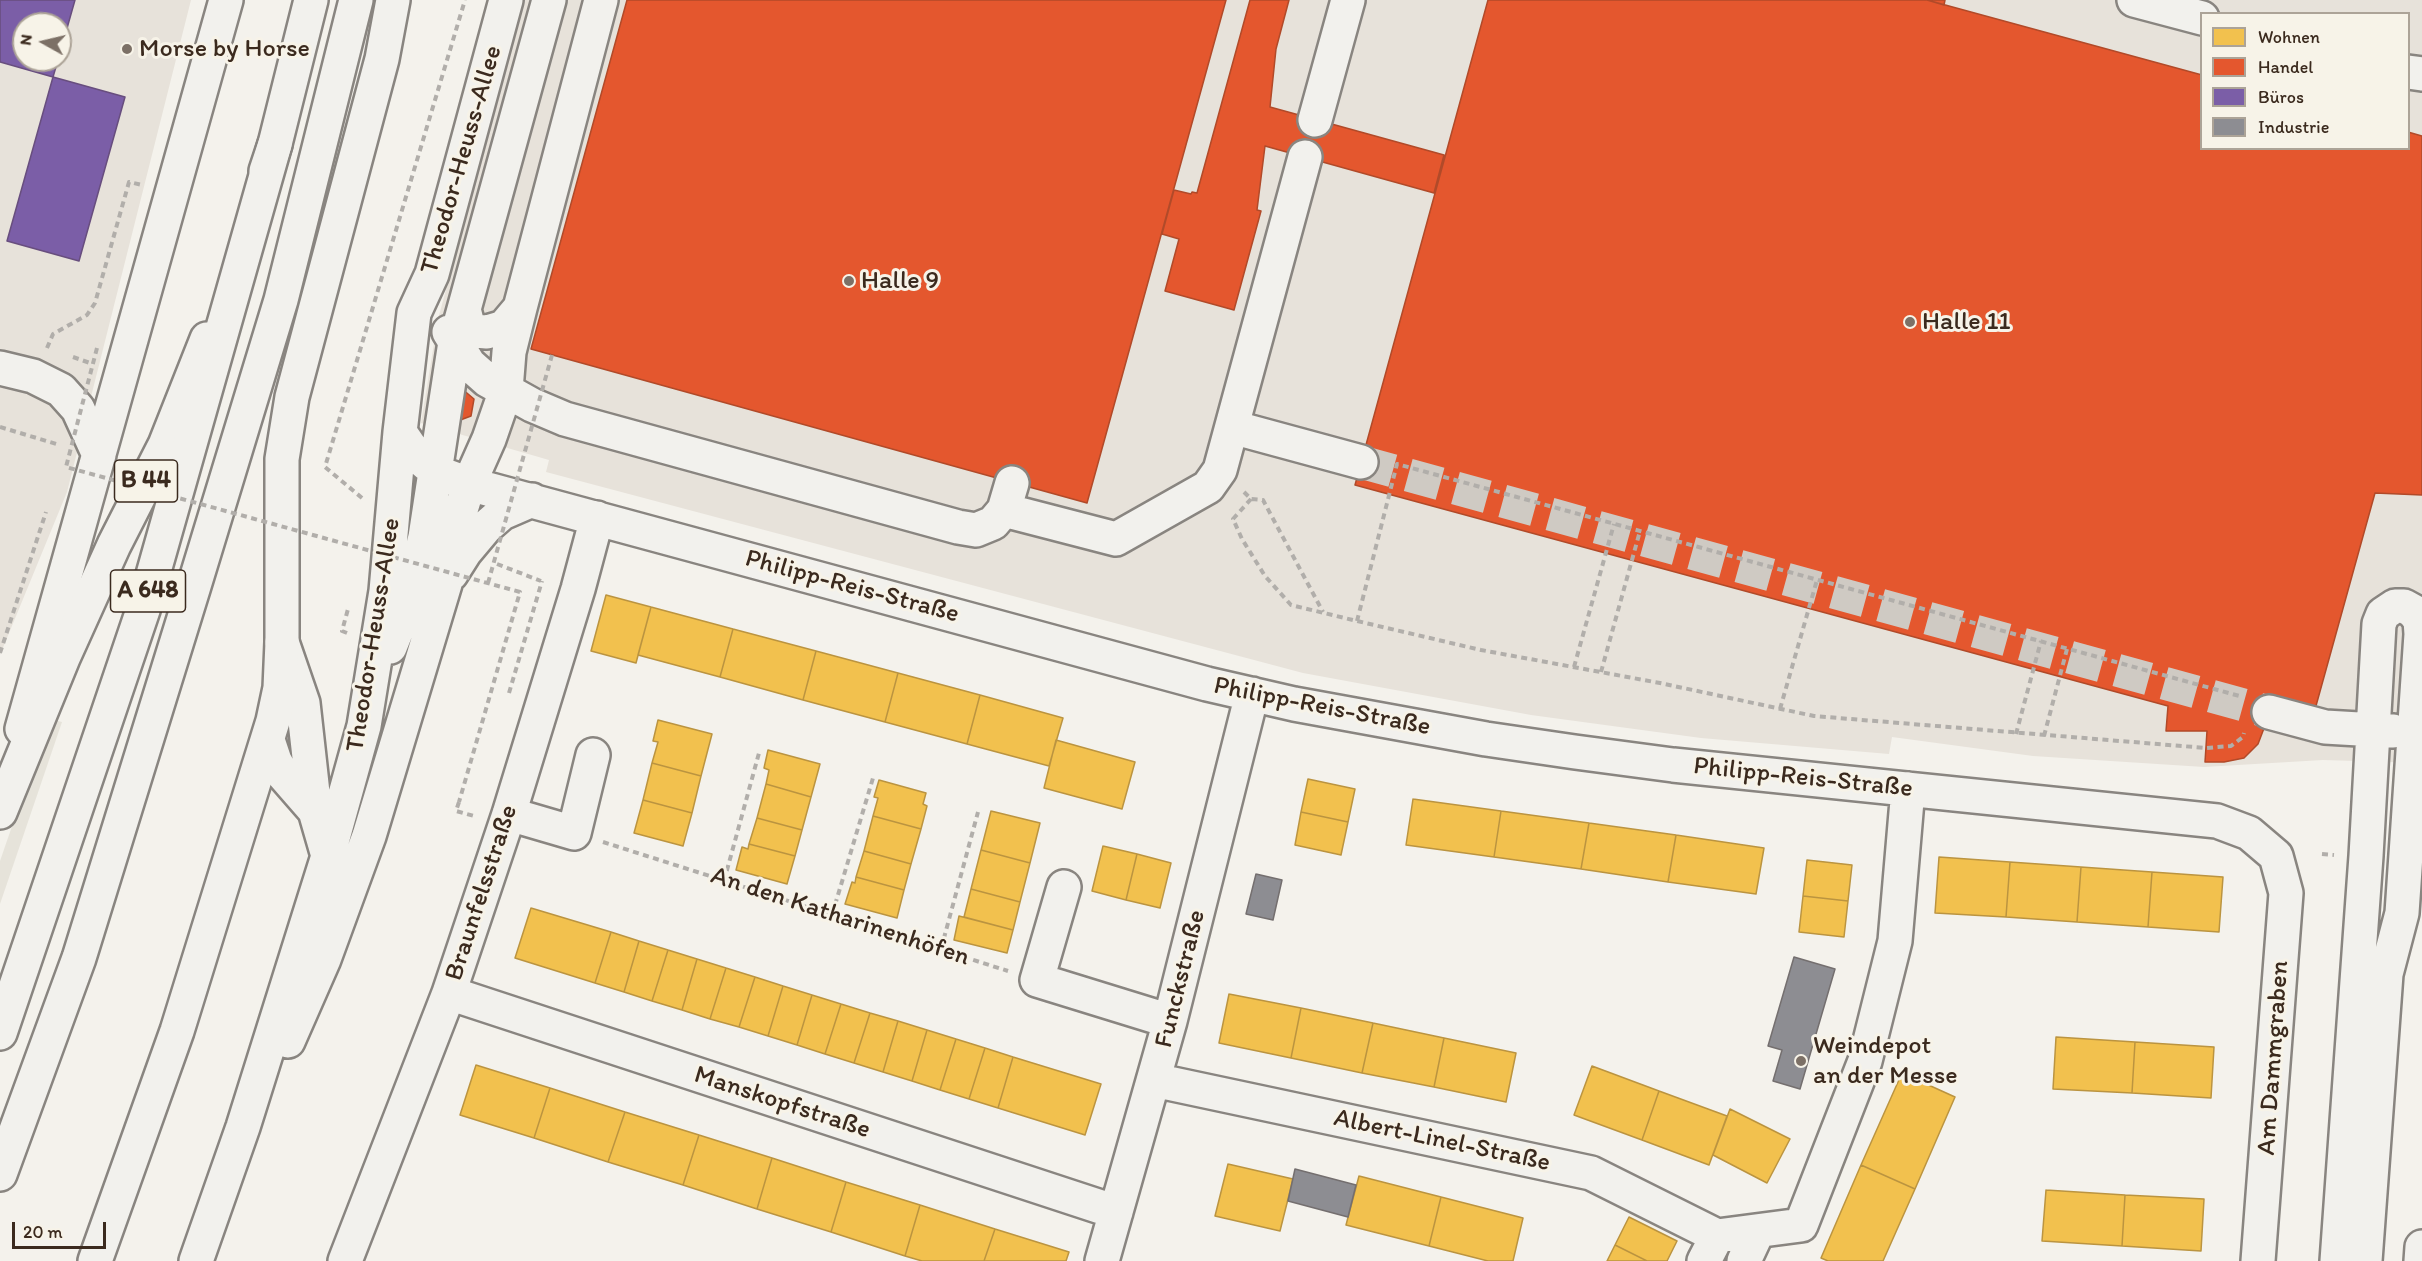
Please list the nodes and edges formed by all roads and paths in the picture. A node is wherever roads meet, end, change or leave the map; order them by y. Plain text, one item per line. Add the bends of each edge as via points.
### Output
1 (226, 0) edge
2 (311, 0) edge
3 (356, 0) edge
4 (393, 0) edge
5 (404, 0) edge
6 (506, 0) edge
7 (549, 0) edge
8 (601, 0) edge
9 (1348, 0) edge
10 (2134, 0) edge
11 (2200, 17) edge
12 (382, 59) junction
13 (1315, 120) dead end
14 (275, 144) junction
15 (1305, 157) dead end
16 (141, 196) dead end
17 (432, 274) junction
18 (520, 308) junction
19 (460, 328) junction
20 (100, 337) dead end
21 (46, 348) dead end
22 (552, 355) dead end
23 (0, 368) edge
24 (506, 390) junction
25 (80, 413) junction
26 (0, 427) edge
27 (1232, 427) junction
28 (400, 432) junction
29 (67, 447) junction
30 (99, 455) junction
31 (1361, 462) tunnel mouth
32 (60, 469) dead end
33 (436, 472) junction
34 (469, 484) junction
35 (532, 500) junction
36 (1251, 500) dead end
37 (1263, 500) dead end
38 (50, 501) dead end
39 (597, 518) junction
40 (1614, 524) junction
41 (1640, 531) junction
42 (1816, 580) junction
43 (488, 583) junction
44 (445, 584) junction
45 (1323, 612) junction
46 (1357, 621) junction
47 (2041, 641) junction
48 (282, 642) junction
49 (2067, 649) junction
50 (0, 652) edge
51 (1574, 667) junction
52 (1601, 672) junction
53 (1252, 694) junction
54 (1780, 709) junction
55 (2256, 713) junction
56 (364, 726) junction
57 (2373, 730) junction
58 (2418, 733) edge
59 (2016, 734) junction
60 (2044, 736) junction
61 (268, 740) junction
62 (759, 753) dead end
63 (593, 755) dead end
64 (873, 778) dead end
65 (1908, 789) junction
66 (0, 806) edge
67 (315, 811) junction
68 (0, 812) edge
69 (978, 812) dead end
70 (509, 814) junction
71 (474, 816) dead end
72 (574, 833) junction
73 (328, 856) junction
74 (2276, 856) joint
75 (724, 881) junction
76 (1064, 888) dead end
77 (832, 915) junction
78 (941, 949) junction
79 (1037, 980) junction
80 (448, 993) junction
81 (1170, 1022) junction
82 (0, 1032) edge
83 (1154, 1080) junction
84 (243, 1127) junction
85 (0, 1174) edge
86 (1116, 1212) junction
87 (1758, 1231) junction
88 (2422, 1247) edge
89 (1711, 1248) edge
90 (95, 1261) edge
91 (196, 1261) edge
92 (345, 1261) edge
93 (1102, 1261) edge
94 (1744, 1261) edge
95 (2258, 1261) edge
96 (2337, 1261) edge
97 (2365, 1261) edge
98 (2421, 1261) edge

1 - 30 main road
2 - 14 main road
3 - 85 main road, A 648 via 281,300 79,958
4 - 12 main road
5 - 12 main road
6 - 17 main road, Theodor-Heuss-Allee
7 - 19 main road
8 - 18 main road
9 - 13 main road
10 - 11 main road
12 - 48 main road via 292,397 282,459
14 - 68 main road, B 44 via 173,424 63,658
14 - 82 main road, A 648 via 142,610
15 - 27 main road
16 - 21 path via 144,185 129,182 95,303 74,325 53,334
17 - 19 main road via 443,323
17 - 28 main road, Theodor-Heuss-Allee via 414,313
18 - 19 main road via 504,327 487,332 475,331 468,325
18 - 24 main road via 509,352
19 - 24 main road via 469,364
19 - 33 main road
20 - 43 path, bridge via 66,467
22 - 43 path, bridge
23 - 25 main road via 33,376 61,390
24 - 27 main road via 565,419 957,528 976,530 993,523 1008,496 1116,539 1208,487 1220,470
24 - 34 main road
25 - 29 path
25 - 30 main road
26 - 29 path
27 - 31 main road
28 - 33 main road, Philipp-Reis-Straße via 415,454
28 - 56 main road, Theodor-Heuss-Allee via 386,591
29 - 32 path
30 - 66 main road
33 - 34 main road, Philipp-Reis-Straße
33 - 56 main road via 410,597
34 - 35 main road, Philipp-Reis-Straße
34 - 44 main road via 450,546
35 - 39 main road, Philipp-Reis-Straße
35 - 44 main road via 502,513 486,527
36 - 45 path via 1233,519 1265,576 1292,605
37 - 45 path
38 - 50 path
39 - 53 main road, Philipp-Reis-Straße
39 - 70 main road, Braunfelsstraße
40 - 41 path
40 - 46 path via 1397,464
40 - 51 path
41 - 42 path
41 - 52 path
42 - 47 path
42 - 54 path
43 - 71 path, bridge via 520,592 456,811
44 - 84 main road via 369,836 324,959 297,1025
45 - 46 path
46 - 51 path
47 - 49 path
47 - 59 path
48 - 61 main road via 279,688
48 - 67 main road via 303,703
49 - 55 path
49 - 60 path
51 - 52 path
52 - 54 path
53 - 65 main road, Philipp-Reis-Straße via 1452,733 1575,752
53 - 81 main road, Funckstraße
54 - 59 path via 1814,716
55 - 57 main road via 2325,727
55 - 60 path via 2243,737 2231,746 2206,748
56 - 73 main road, Theodor-Heuss-Allee
57 - 58 main road
57 - 58 main road via 2379,624 2383,614 2395,606 2404,606 2420,620
57 - 96 main road
58 - 97 main road via 2402,913 2386,974
59 - 60 path
61 - 67 main road via 281,772
61 - 90 main road via 177,1031
62 - 75 path
63 - 72 main road
64 - 77 path
65 - 74 main road, Philipp-Reis-Straße via 2217,821 2248,833
65 - 87 main road via 1895,941 1865,1061 1801,1226
67 - 73 main road
69 - 78 path
70 - 72 main road
70 - 80 main road, Braunfelsstraße
72 - 75 path, An den Katharinenhöfen
73 - 84 main road, Theodor-Heuss-Allee
74 - 95 main road, Am Dammgraben via 2286,893
75 - 77 path, An den Katharinenhöfen
76 - 79 main road
77 - 78 path, An den Katharinenhöfen
78 - 79 path, An den Katharinenhöfen
79 - 81 main road
80 - 86 main road, Manskopfstraße
80 - 92 main road, Braunfelsstraße
81 - 83 main road, Funckstraße
83 - 86 main road, Funckstraße
83 - 89 main road, Albert-Linel-Straße via 1591,1173
84 - 91 main road, Theodor-Heuss-Allee
86 - 93 main road, Funckstraße
87 - 89 main road
87 - 94 main road
88 - 98 main road

